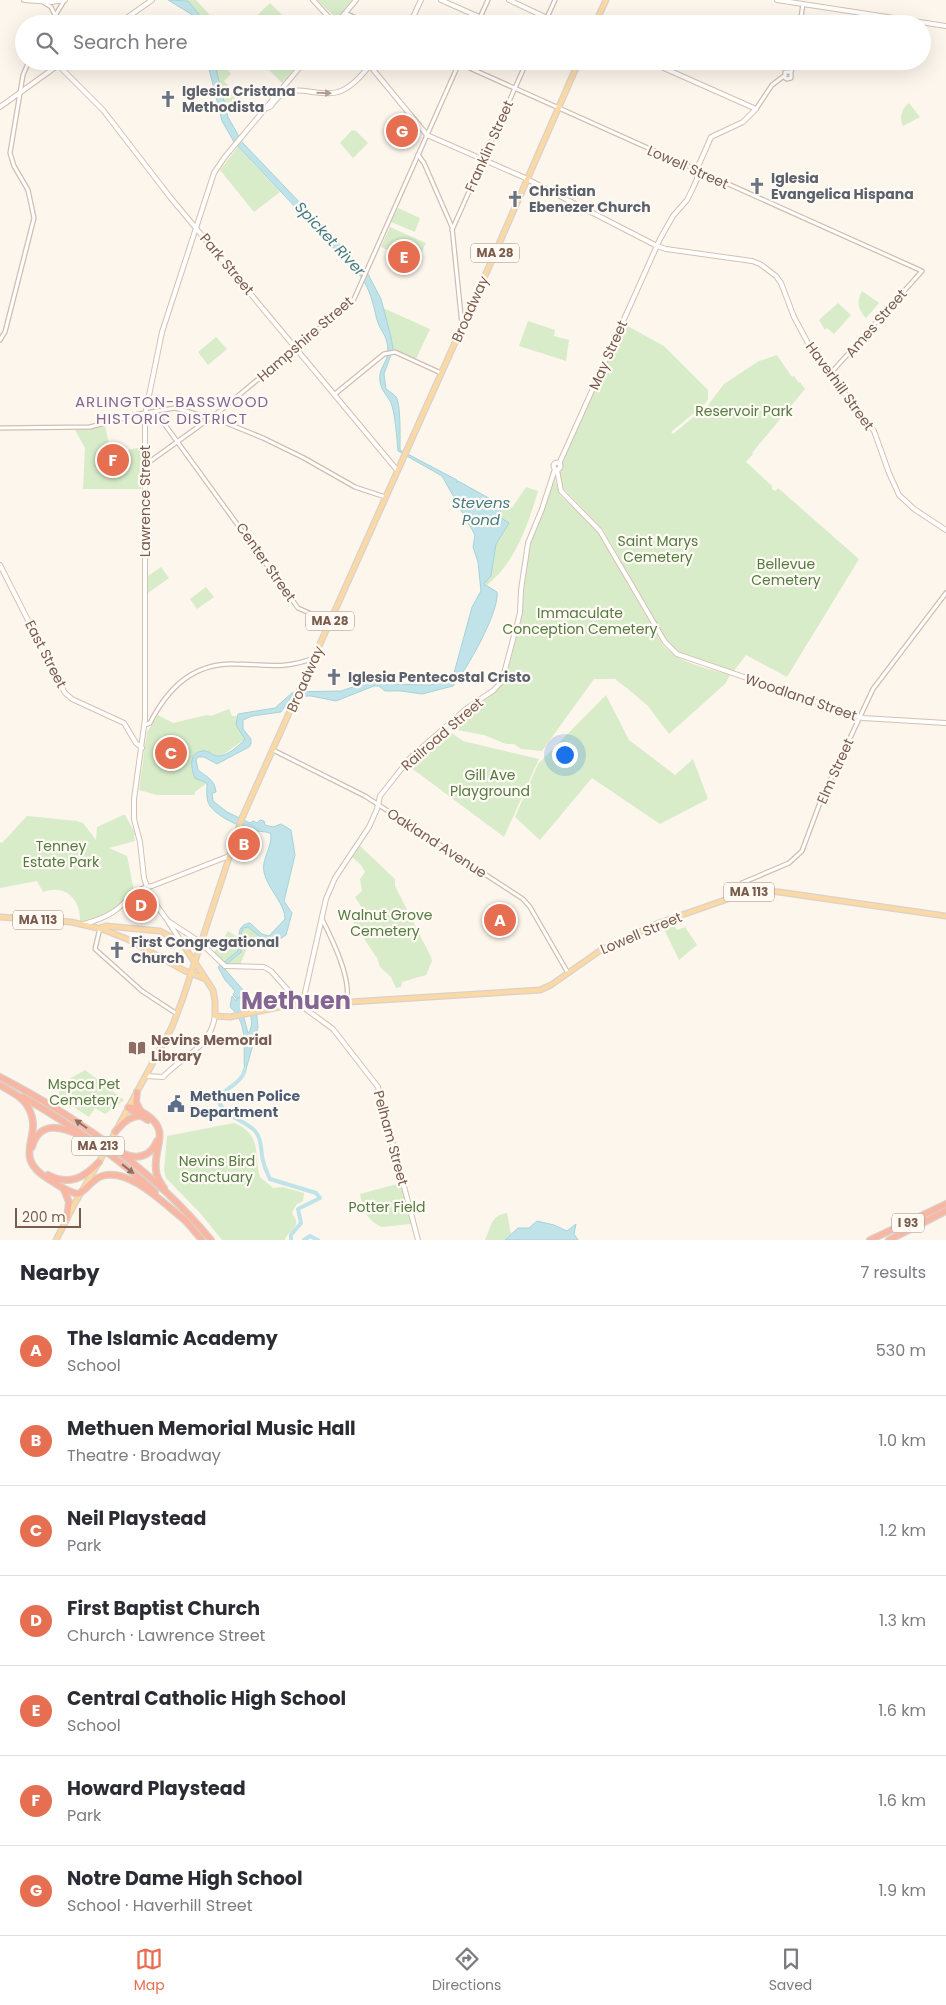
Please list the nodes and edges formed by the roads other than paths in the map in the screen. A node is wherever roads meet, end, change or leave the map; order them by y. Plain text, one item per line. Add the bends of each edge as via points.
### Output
1 (24, 0) edge
2 (65, 0) edge
3 (152, 0) edge
4 (314, 0) edge
5 (356, 0) edge
6 (421, 0) edge
7 (442, 0) edge
8 (488, 0) edge
9 (509, 0) edge
10 (555, 0) edge
11 (606, 0) edge
12 (777, 0) edge
13 (42, 2) junction
14 (803, 4) junction
15 (345, 13) joint
16 (55, 15) joint
17 (131, 15) edge
18 (327, 15) edge
19 (350, 15) edge
20 (414, 15) edge
21 (476, 15) edge
22 (481, 15) edge
23 (541, 15) edge
24 (548, 15) edge
25 (599, 15) edge
26 (801, 15) edge
27 (874, 15) edge
28 (931, 24) edge
29 (946, 26) edge
30 (25, 70) edge
31 (51, 70) edge
32 (63, 70) edge
33 (298, 70) edge
34 (366, 70) edge
35 (373, 70) edge
36 (456, 70) edge
37 (476, 70) edge
38 (523, 70) edge
39 (574, 70) edge
40 (668, 70) edge
41 (791, 72) joint
42 (784, 76) junction
43 (290, 80) junction
44 (514, 89) junction
45 (22, 92) junction
46 (298, 92) junction
47 (0, 107) edge
48 (268, 108) junction
49 (557, 108) junction
50 (756, 109) junction
51 (427, 135) junction
52 (418, 155) junction
53 (483, 159) junction
54 (697, 171) junction
55 (526, 179) junction
56 (196, 227) junction
57 (452, 230) junction
58 (657, 246) junction
59 (922, 271) joint
60 (462, 326) junction
61 (0, 340) edge
62 (297, 347) junction
63 (441, 373) junction
64 (830, 374) junction
65 (335, 394) junction
66 (155, 411) junction
67 (145, 413) junction
68 (209, 418) junction
69 (0, 428) edge
70 (178, 441) junction
71 (144, 465) junction
72 (397, 470) junction
73 (556, 470) junction
74 (385, 497) junction
75 (946, 530) edge
76 (0, 565) edge
77 (946, 593) edge
78 (330, 622) junction
79 (314, 658) junction
80 (860, 717) junction
81 (145, 720) junction
82 (151, 720) junction
83 (946, 723) edge
84 (145, 725) junction
85 (135, 741) junction
86 (143, 742) junction
87 (142, 748) junction
88 (273, 750) junction
89 (378, 804) junction
90 (229, 856) junction
91 (213, 862) junction
92 (226, 865) junction
93 (146, 887) junction
94 (724, 900) junction
95 (946, 916) edge
96 (0, 917) edge
97 (321, 917) junction
98 (166, 919) junction
99 (83, 924) junction
100 (100, 928) junction
101 (200, 942) junction
102 (184, 946) junction
103 (196, 955) junction
104 (190, 956) junction
105 (194, 962) junction
106 (192, 972) junction
107 (201, 973) junction
108 (568, 973) junction
109 (206, 981) junction
110 (346, 1003) junction
111 (302, 1006) junction
112 (215, 1009) junction
113 (177, 1014) junction
114 (214, 1016) junction
115 (224, 1017) junction
116 (146, 1076) junction
117 (0, 1077) edge
118 (0, 1085) edge
119 (137, 1092) junction
120 (129, 1108) junction
121 (141, 1114) junction
122 (115, 1132) junction
123 (104, 1140) junction
124 (110, 1155) junction
125 (99, 1162) junction
126 (58, 1185) junction
127 (80, 1194) junction
128 (173, 1199) junction
129 (946, 1204) edge
130 (946, 1211) edge
131 (67, 1218) junction
132 (190, 1222) junction
133 (56, 1240) edge
134 (202, 1240) edge
135 (211, 1240) edge
136 (418, 1240) edge
137 (870, 1240) edge
138 (889, 1240) edge

1 - 13 main road
2 - 13 main road
2 - 16 street
3 - 17 main road
4 - 18 main road
5 - 15 main road
6 - 20 main road
7 - 21 main road
8 - 22 street
9 - 23 main road
10 - 24 street
11 - 25 main road
12 - 14 main road
13 - 16 street via 49,5
14 - 26 street
14 - 27 main road
15 - 19 street
28 - 29 main road
30 - 45 street
31 - 45 main road
32 - 56 main road, Park Street via 103,110
33 - 43 main road, Lawrence Street
46 -> 34 main road via 340,92
35 - 51 main road, Haverhill Street
36 - 51 street, Hampshire Street
37 - 44 street, Lowell Street
38 - 44 street, Franklin Street
39 - 49 main road, Broadway / MA 28
40 - 50 main road
41 - 42 street
41 - 42 street via 790,78
42 - 50 street via 772,85
43 - 46 main road via 292,89
43 - 48 main road, Lawrence Street
44 - 49 street, Lowell Street
44 - 53 street, Franklin Street
45 - 47 main road
45 - 61 street via 10,153 27,187 34,218 6,330
46 - 48 main road via 286,92
48 - 56 main road, Lawrence Street via 214,173
49 - 54 street, Lowell Street
49 - 55 main road, Broadway / MA 28
50 - 54 main road, May Street via 743,122 711,137
51 - 52 street, Hampshire Street
51 - 53 main road, Haverhill Street
52 - 57 street
52 - 62 street, Hampshire Street via 354,299
53 - 55 main road, Haverhill Street
53 - 57 street, Franklin Street
54 - 58 main road, May Street via 696,183 687,200 673,216
54 - 59 street, Lowell Street
55 - 58 main road, Haverhill Street
55 - 60 main road, Broadway / MA 28
56 - 62 main road, Park Street
56 - 67 main road, Lawrence Street via 162,332
57 - 60 street
58 - 64 main road, Haverhill Street via 743,259 770,271 781,283 794,317
58 - 73 main road, May Street
59 - 64 street, Ames Street
60 - 63 main road, Broadway / MA 28
62 - 65 main road, Park Street
62 - 68 street, Hampshire Street
63 - 65 street via 395,352 384,354
63 - 72 main road, Broadway / MA 28
64 - 75 main road, Haverhill Street via 874,431 899,495
65 - 72 main road, Park Street
66 - 67 street
66 - 68 street via 175,408
66 - 70 street, Center Street
67 - 69 street via 83,427
67 - 71 main road, Lawrence Street
68 - 70 street, Hampshire Street
68 - 74 street via 289,450 355,487
70 - 71 street, Hampshire Street
70 - 78 street, Center Street via 298,608
71 - 81 main road, Lawrence Street
72 - 74 main road, Broadway / MA 28
73 - 80 main road, Woodland Street via 561,491 600,531 671,650 683,658
73 - 89 main road, Railroad Street via 528,543 517,627 502,681 410,758 386,786
74 - 78 main road, Broadway / MA 28
76 - 85 main road, East Street via 65,693 124,724
77 - 80 street, Elm Street via 872,689
78 - 79 main road, Broadway / MA 28
79 - 82 street via 290,666 222,664 200,670 174,687
79 - 88 main road, Broadway / MA 28
80 - 83 main road, Woodland Street
80 - 94 street, Elm Street via 821,800 802,851 789,863 742,883
81 - 82 street
81 - 84 main road, Lawrence Street
82 - 84 street
84 - 86 main road, Lawrence Street
85 - 86 main road
85 - 87 main road, East Street
86 - 87 main road, Lawrence Street
87 - 93 main road, Lawrence Street via 133,812
88 - 89 street, Oakland Avenue
88 - 90 main road, Broadway / MA 28 via 242,818
89 - 97 main road, Railroad Street via 369,827 335,878
89 - 108 street, Oakland Avenue via 525,901
90 - 91 main road
90 - 92 main road, Broadway / MA 28
91 - 92 main road
91 - 93 main road
92 - 101 main road, Broadway / MA 28
93 - 98 main road, Lawrence Street
93 - 99 main road via 108,915
94 - 95 main road, Lowell Street / MA 113 via 749,892 767,891
94 - 108 main road, Lowell Street / MA 113 via 659,923 605,948
96 - 99 main road, MA 113
97 - 110 street via 335,945 344,976
97 - 111 main road, Railroad Street
98 - 101 main road, Pelham Street
98 - 102 main road, Lawrence Street
99 - 100 main road, MA 113
100 - 102 main road, MA 113 via 160,931
100 - 106 main road, MA 113
100 - 113 street via 95,949 142,991
101 - 103 main road, Broadway / MA 28
101 - 111 main road, Pelham Street via 225,966 271,970
102 - 104 main road, MA 113
103 - 104 main road
103 - 105 main road, Broadway / MA 28
104 - 105 main road, MA 113
105 - 106 main road, Broadway / MA 28
105 - 107 main road, MA 113
106 - 107 main road
106 - 109 main road, MA 113
106 - 113 main road, Broadway / MA 28
107 - 109 main road, MA 113
108 - 110 main road, Lowell Street / MA 113 via 551,985 535,990
109 - 112 main road, MA 113 via 214,993
110 - 111 main road, Lowell Street / MA 113
111 - 115 main road, Lowell Street / MA 113
111 - 136 main road, Pelham Street via 333,1029 378,1087
112 - 114 main road, MA 113
112 - 115 main road
113 - 116 main road, Broadway / MA 28
114 - 115 main road, Lowell Street / MA 113
114 - 116 main road via 212,1030 205,1041 164,1077
116 - 119 main road, Broadway / MA 28
123 -> 117 highway, MA 213 via 53,1106
118 - 124 highway, MA 213 via 44,1109
118 - 126 highway via 21,1098 29,1109 33,1123 31,1163 38,1172
119 - 120 main road, Broadway / MA 28
119 - 121 highway via 136,1105
120 - 121 highway
120 - 122 main road, Broadway / MA 28
121 - 122 highway via 130,1118
121 - 123 highway via 152,1123 157,1134 154,1146 147,1154 130,1156
121 - 128 highway via 154,1120 158,1127 156,1172
122 - 125 main road, Broadway / MA 28, bridge
123 - 128 highway, MA 213
124 - 125 highway via 81,1136 58,1128 43,1132 33,1144 32,1156 36,1166 58,1179 79,1178
124 -> 132 highway, MA 213
125 - 127 main road, Broadway / MA 28
126 - 127 highway
126 - 131 highway via 68,1197
127 - 131 main road, Broadway / MA 28
127 - 132 highway via 99,1177 121,1175
128 - 132 highway, MA 213
129 - 137 highway, I 93
130 - 138 highway, I 93
131 - 133 main road, Broadway / MA 28
132 - 134 highway, MA 213
132 - 135 highway, MA 213

